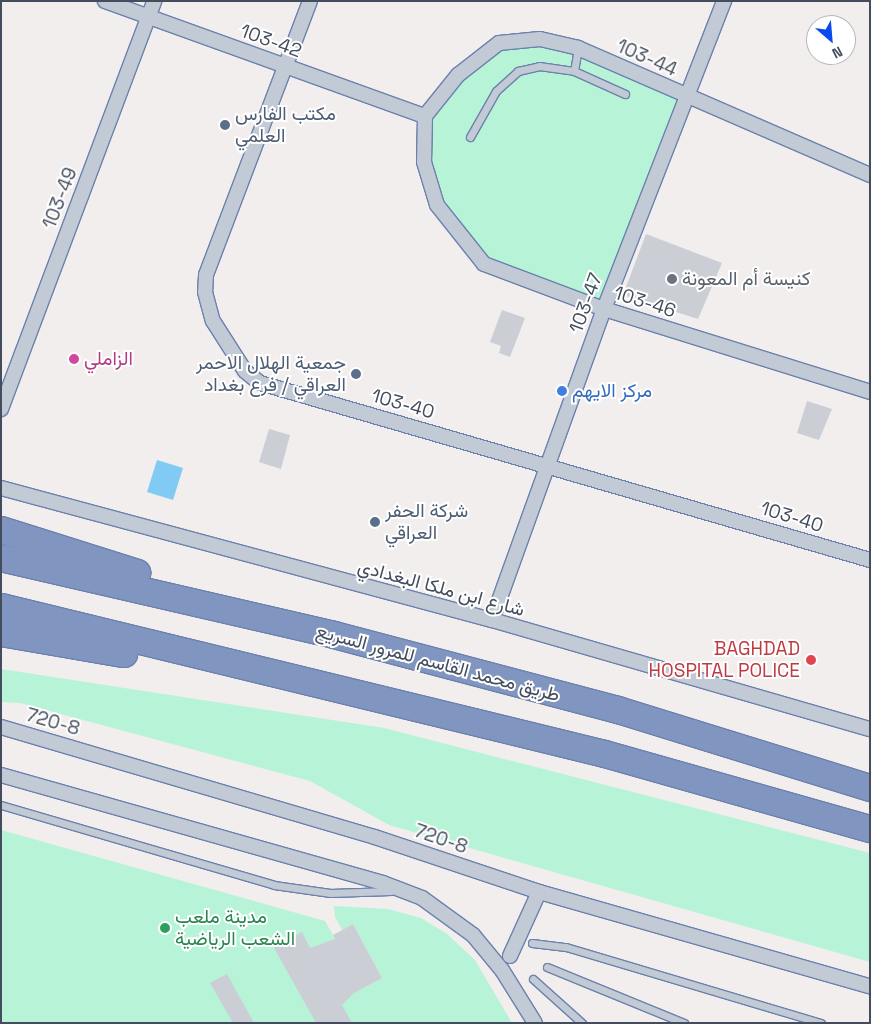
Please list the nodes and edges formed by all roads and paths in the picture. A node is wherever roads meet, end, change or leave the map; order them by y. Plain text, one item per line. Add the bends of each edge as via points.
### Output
1 (105, 1) edge
2 (154, 1) edge
3 (310, 1) edge
4 (724, 1) edge
5 (148, 17) junction
6 (578, 48) junction
7 (285, 66) junction
8 (574, 70) junction
9 (625, 94) dead end
10 (685, 95) junction
11 (425, 116) junction
12 (470, 137) dead end
13 (870, 175) edge
14 (604, 309) junction
15 (870, 392) edge
16 (1, 409) edge
17 (548, 465) junction
18 (1, 488) edge
19 (1, 530) edge
20 (1, 558) edge
21 (870, 560) edge
22 (1, 607) edge
23 (492, 620) junction
24 (1, 633) edge
25 (334, 635) junction
26 (324, 687) junction
27 (1, 727) edge
28 (870, 730) edge
29 (1, 774) edge
30 (870, 788) edge
31 (1, 805) edge
32 (870, 829) edge
33 (406, 891) junction
34 (539, 892) junction
35 (532, 943) dead end
36 (510, 956) dead end
37 (547, 966) dead end
38 (533, 979) dead end
39 (870, 986) edge
40 (808, 1021) edge
41 (535, 1023) edge
42 (582, 1023) edge
43 (684, 1023) edge
44 (821, 1023) edge

1 - 5 street, 103-42
2 - 5 street, 103-49
3 - 7 street, 103-40
4 - 10 street, 103-47
5 - 7 street, 103-42
5 - 16 street, 103-49
6 - 8 lane
6 - 10 street, 103-44
6 - 11 street, 103-44 via 540,39 499,43 458,76
7 - 11 street, 103-42
7 - 17 street, 103-40 via 206,275 207,306 235,357 260,383
8 - 9 lane
8 - 12 lane via 539,66 518,71 496,91
10 - 13 street, 103-44
10 - 14 street, 103-47
11 - 14 street, 103-46 via 424,162 437,205 484,264
14 - 15 street, 103-46
14 - 17 street, 103-47
17 - 21 street, 103-40
17 - 23 street, 103-47
18 - 23 street, شارع ابن ملكا البغدادي
19 - 25 highway
20 - 25 highway, طريق محمد القاسم للمرور السريع
22 - 26 highway
23 - 28 street, شارع ابن ملكا البغدادي
24 - 26 highway
25 - 30 highway, طريق محمد القاسم للمرور السريع via 618,710
26 - 32 highway via 605,754
27 - 34 street, 720-8 via 375,837
29 - 33 street
31 - 33 lane via 274,885 330,893
33 - 41 street via 457,920 502,970
34 - 36 street
34 - 39 street, 720-8
35 - 40 lane via 566,947
37 - 43 lane
38 - 42 lane
40 - 44 lane

